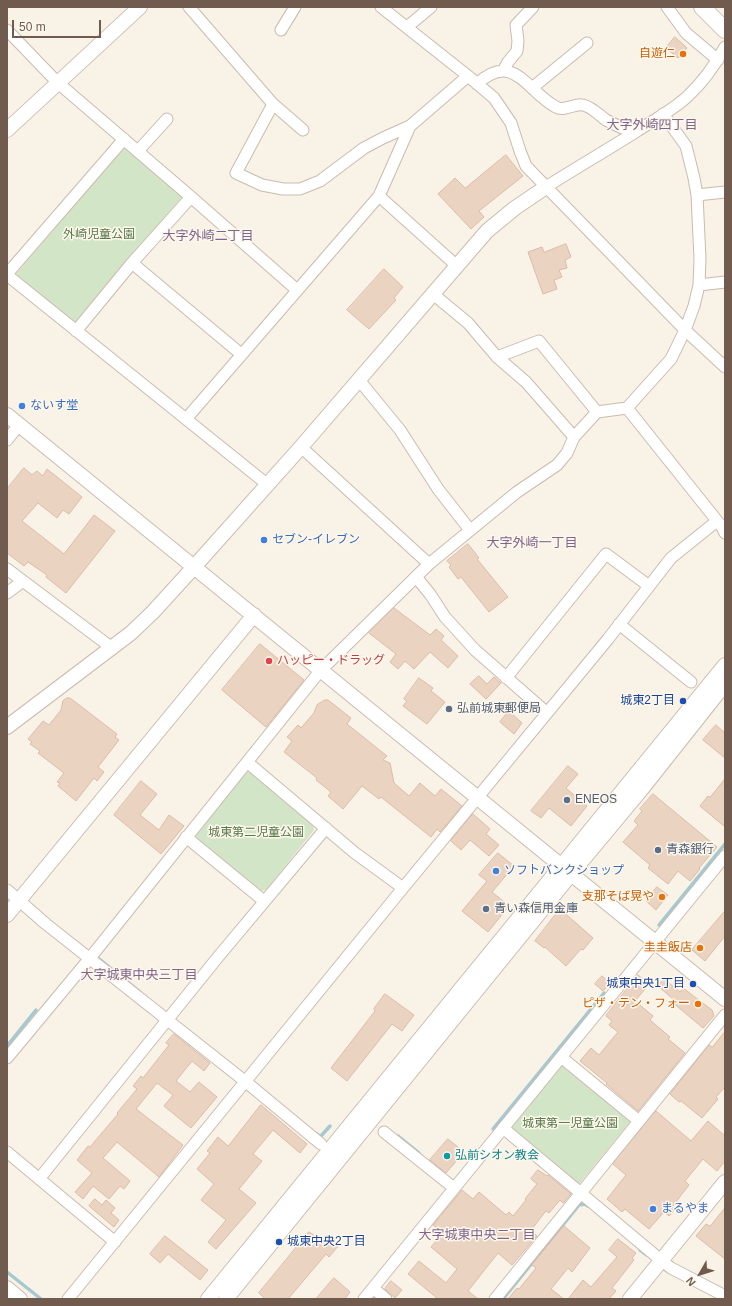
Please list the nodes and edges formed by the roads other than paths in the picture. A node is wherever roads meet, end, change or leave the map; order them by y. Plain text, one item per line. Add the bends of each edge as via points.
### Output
1 (140, 7) edge
2 (189, 7) edge
3 (295, 7) edge
4 (381, 7) edge
5 (431, 7) edge
6 (533, 7) edge
7 (666, 7) edge
8 (702, 7) edge
9 (407, 27) junction
10 (7, 30) edge
11 (281, 30) dead end
12 (725, 30) edge
13 (587, 43) dead end
14 (725, 47) edge
15 (718, 60) junction
16 (503, 71) junction
17 (468, 76) junction
18 (58, 82) junction
19 (477, 84) junction
20 (532, 88) junction
21 (273, 104) junction
22 (663, 114) junction
23 (167, 119) dead end
24 (410, 126) junction
25 (7, 130) edge
26 (303, 130) dead end
27 (634, 132) junction
28 (124, 139) junction
29 (138, 151) junction
30 (546, 187) junction
31 (725, 192) edge
32 (697, 194) junction
33 (378, 196) junction
34 (191, 197) junction
35 (132, 263) junction
36 (457, 266) junction
37 (7, 275) edge
38 (725, 282) edge
39 (699, 285) junction
40 (297, 290) junction
41 (433, 294) junction
42 (76, 330) junction
43 (685, 330) junction
44 (242, 354) junction
45 (497, 357) junction
46 (725, 367) edge
47 (359, 380) junction
48 (627, 408) junction
49 (597, 412) junction
50 (7, 415) edge
51 (186, 419) junction
52 (19, 425) junction
53 (574, 437) junction
54 (7, 440) edge
55 (302, 447) junction
56 (268, 485) junction
57 (717, 521) junction
58 (470, 530) junction
59 (725, 533) edge
60 (429, 564) junction
61 (194, 568) junction
62 (7, 569) edge
63 (416, 576) junction
64 (23, 581) junction
65 (649, 586) junction
66 (7, 594) edge
67 (254, 615) junction
68 (619, 624) junction
69 (112, 648) junction
70 (725, 665) edge
71 (320, 671) junction
72 (506, 678) junction
73 (691, 682) dead end
74 (720, 688) edge
75 (547, 713) junction
76 (7, 727) edge
77 (247, 762) junction
78 (477, 798) junction
79 (326, 828) junction
80 (186, 837) junction
81 (725, 856) edge
82 (566, 870) junction
83 (403, 888) junction
84 (7, 890) edge
85 (19, 900) junction
86 (264, 901) junction
87 (7, 916) edge
88 (655, 942) junction
89 (90, 958) junction
90 (725, 998) edge
91 (725, 1015) edge
92 (167, 1019) junction
93 (7, 1058) edge
94 (561, 1058) junction
95 (246, 1082) junction
96 (639, 1120) junction
97 (503, 1128) junction
98 (384, 1132) dead end
99 (322, 1144) dead end
100 (7, 1152) edge
101 (39, 1179) junction
102 (725, 1182) edge
103 (454, 1188) junction
104 (580, 1193) junction
105 (116, 1242) junction
106 (662, 1261) junction
107 (7, 1288) edge
108 (373, 1288) junction
109 (725, 1296) edge
110 (20, 1299) edge
111 (68, 1299) edge
112 (208, 1299) edge
113 (226, 1299) edge
114 (364, 1299) edge
115 (386, 1299) edge
116 (495, 1299) edge
117 (630, 1299) edge

1 - 18 street
2 - 21 street
3 - 11 street
4 - 9 street
5 - 9 street
6 - 16 street via 516,25 517,51
7 - 15 street via 686,33
8 - 12 main road
9 - 17 street
10 - 18 street
13 - 20 street
14 - 15 street
15 - 22 street via 687,97
16 - 19 street via 482,78
16 - 20 street via 515,72
17 - 19 street
17 - 24 street
18 - 25 street
18 - 28 street
19 - 30 street via 494,98 511,123 526,166
20 - 27 street via 558,109 583,105 620,128
21 - 24 street via 236,173 262,185 283,189 300,189 320,182 364,148
21 - 26 street
22 - 27 street
22 - 32 street via 686,146
23 - 29 street
24 - 33 street
27 - 30 street
28 - 29 street
28 - 37 street
29 - 34 street
30 - 36 street via 486,231
30 - 43 street
31 - 32 street
32 - 39 street
33 - 36 street
33 - 40 street
34 - 35 street
34 - 40 street
35 - 42 street
35 - 44 street
36 - 41 street
37 - 42 street
38 - 39 street
39 - 43 street
40 - 44 street
41 - 45 street via 468,323
41 - 47 street
42 - 51 street
43 - 46 street
43 - 48 street via 671,359
44 - 51 street
45 - 49 street via 539,341
45 - 53 street via 526,382
47 - 55 street
47 - 58 street via 400,430 438,489
48 - 49 street
48 - 57 street
49 - 53 street
50 - 52 street
51 - 56 street
52 - 54 street
52 - 61 street
53 - 58 street via 567,453 557,465 517,492
55 - 56 street
55 - 60 street
56 - 61 street
57 - 59 street
57 - 65 street via 671,558
58 - 60 street
60 - 63 street
61 - 67 street
61 - 69 street via 153,612
62 - 64 street
63 - 71 street
63 - 72 street via 445,617 475,650
64 - 66 street
64 - 69 street
65 - 68 street
65 - 72 street via 606,554
67 - 71 street
67 - 85 street
68 - 73 street
68 - 75 street
69 - 76 street
70 - 74 street
71 - 77 street
71 - 78 street
72 - 75 street
74 - 82 street
75 - 78 street
77 - 79 street
77 - 80 street
78 - 82 street
78 - 83 street
79 - 83 street
79 - 86 street
80 - 86 street
80 - 89 street
81 - 88 street
82 - 88 street
82 - 112 street
82 - 113 street
83 - 95 street
84 - 85 street
85 - 87 street
85 - 89 street
86 - 92 street
88 - 90 street
88 - 94 street
89 - 92 street
89 - 93 street
91 - 96 street
92 - 95 street
92 - 101 street
94 - 96 street
94 - 97 street
95 - 99 street
95 - 105 street
96 - 104 street
97 - 103 street
97 - 104 street
98 - 103 street
100 - 101 street
101 - 105 street
102 - 106 street
103 - 108 street
104 - 106 street
104 - 116 street
105 - 111 street
106 - 109 street
106 - 117 street
107 - 110 street
108 - 114 street
108 - 115 street

